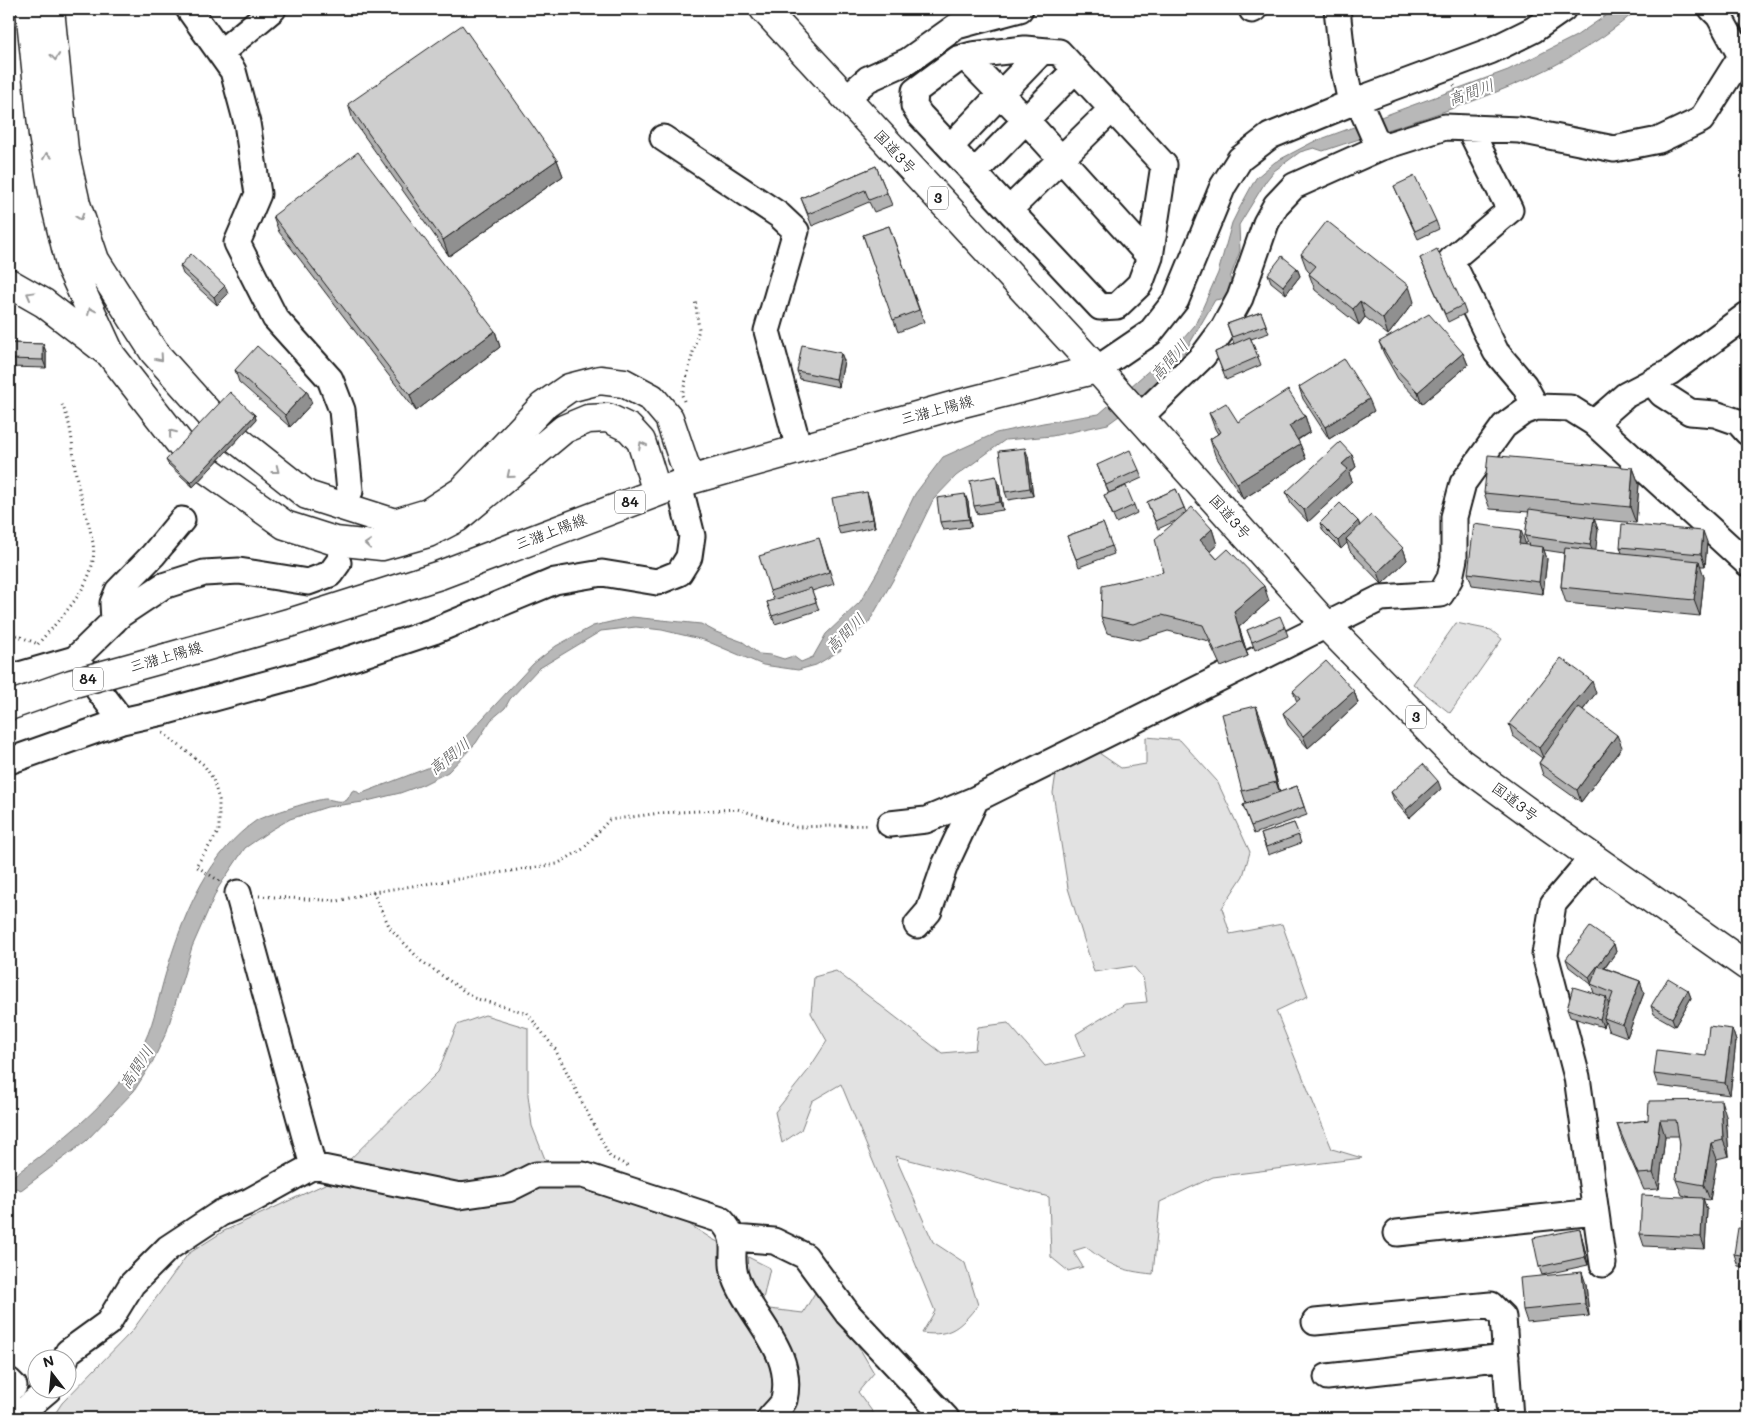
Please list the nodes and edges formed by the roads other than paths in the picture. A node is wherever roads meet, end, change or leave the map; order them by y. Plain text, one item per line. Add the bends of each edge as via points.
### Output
1 (30, 9) edge
2 (189, 9) edge
3 (273, 9) edge
4 (764, 9) edge
5 (1020, 9) edge
6 (1337, 9) edge
7 (1563, 9) edge
8 (1712, 9) edge
9 (52, 14) edge
10 (1042, 51) junction
11 (220, 53) junction
12 (965, 57) junction
13 (908, 61) junction
14 (1745, 61) edge
15 (1075, 70) junction
16 (927, 82) junction
17 (1001, 94) junction
18 (846, 98) junction
19 (1358, 105) junction
20 (1112, 109) junction
21 (1026, 120) junction
22 (1467, 120) junction
23 (663, 138) dead end
24 (1377, 145) junction
25 (950, 147) junction
26 (1060, 160) junction
27 (974, 173) junction
28 (1009, 210) junction
29 (1150, 257) junction
30 (9, 283) edge
31 (1747, 315) edge
32 (111, 355) junction
33 (1104, 378) junction
34 (1652, 382) junction
35 (1536, 407) junction
36 (1137, 414) junction
37 (1594, 424) junction
38 (1747, 432) edge
39 (799, 449) junction
40 (675, 485) junction
41 (350, 492) dead end
42 (182, 520) dead end
43 (338, 563) dead end
44 (1747, 563) edge
45 (114, 621) junction
46 (1328, 627) junction
47 (65, 662) junction
48 (9, 678) edge
49 (9, 706) edge
50 (132, 719) junction
51 (9, 761) edge
52 (976, 799) junction
53 (890, 824) road end
54 (1592, 858) junction
55 (232, 889) road end
56 (917, 924) dead end
57 (1747, 966) edge
58 (313, 1166) junction
59 (1595, 1212) junction
60 (727, 1229) junction
61 (1397, 1232) dead end
62 (1603, 1264) dead end
63 (1315, 1322) dead end
64 (71, 1350) edge
65 (1506, 1356) junction
66 (1327, 1376) dead end
67 (10, 1392) edge
68 (36, 1400) edge
69 (770, 1418) edge
70 (946, 1418) edge
71 (1510, 1418) edge

32 -> 1 main road via 71,268 55,203 43,135
2 - 11 street
3 - 11 street
4 - 18 main road, 国道3号 / 3
5 - 13 street via 958,26
6 - 19 street via 1343,64
7 - 19 street via 1532,30 1490,51
8 - 14 street
9 -> 40 main road via 64,150 76,204 95,260 154,352 221,427 307,495 394,523 428,513 462,491 543,406 569,388 600,380 624,383 652,398 669,418
10 - 12 street
10 - 15 street via 1059,52
10 - 17 street
11 - 41 street via 233,71 247,123 258,194 237,243 274,318 330,378 342,410
12 - 16 street
12 - 17 street
13 - 16 street
13 - 18 street via 868,79
14 - 22 street via 1701,120 1659,140 1614,149
15 - 20 street
15 - 21 street via 1057,101
16 - 25 street via 915,91 914,106
17 - 21 street
17 - 25 street
18 - 33 main road, 国道3号 / 3
19 - 24 street
19 - 33 street via 1270,136 1240,158 1223,186 1176,300 1150,333
20 - 26 street
20 - 29 street via 1164,165
21 - 26 street
21 - 27 street via 1006,154
22 - 24 street
22 - 35 street via 1510,210 1452,260 1496,352 1524,385
23 - 39 street via 779,215 796,231 767,331
24 - 36 street via 1294,186 1276,205 1266,223 1240,298 1223,329 1203,356
25 - 27 street
26 - 28 street
26 - 29 street
27 - 28 street
28 - 29 street via 1100,307 1117,306 1140,284
32 -> 30 main road via 44,302
31 - 34 street
40 -> 32 main road via 629,428 608,418 588,419 564,429 457,518 428,534 382,546 335,541 286,525 192,459
33 - 36 main road, 国道3号 / 3
33 - 39 main road, 三潴上陽線 / 84 via 959,404
34 - 37 street via 1626,395
34 - 38 street via 1662,394 1690,412 1715,414 1738,422
35 - 37 street via 1570,408
35 - 46 street via 1504,426 1463,483 1454,516 1454,558 1450,578 1441,594 1381,598
36 - 46 main road, 国道3号 / 3
37 - 44 street
39 - 40 main road, 三潴上陽線 / 84
40 - 49 main road, 三潴上陽線 / 84, bridge via 440,575 292,622 70,684
40 - 50 street via 692,536 689,557 680,572 657,582 602,573 555,581 434,631 310,672
42 - 45 street via 118,591 113,603
43 - 45 street via 330,574 308,582 239,571 204,573 163,586
45 - 47 street
46 - 52 street
46 - 54 main road, 国道3号 / 3 via 1460,762
47 - 48 street
47 - 50 street
50 - 51 street
52 - 53 street via 926,820
52 - 56 street via 945,865 929,912
54 - 57 main road, 国道3号 / 3
54 - 59 street via 1553,904 1545,954 1577,1077
55 - 58 street
58 - 60 street via 460,1196 508,1189 536,1175 583,1175
58 - 64 street via 250,1201 221,1213 168,1248 132,1284 108,1323
59 - 61 street
59 - 62 street
60 - 69 street via 737,1281 776,1343 784,1375 784,1402
60 - 70 street via 774,1241 805,1256 848,1314
63 - 65 street via 1491,1305 1503,1317
65 - 66 street
65 - 71 street
67 - 68 street via 23,1411

